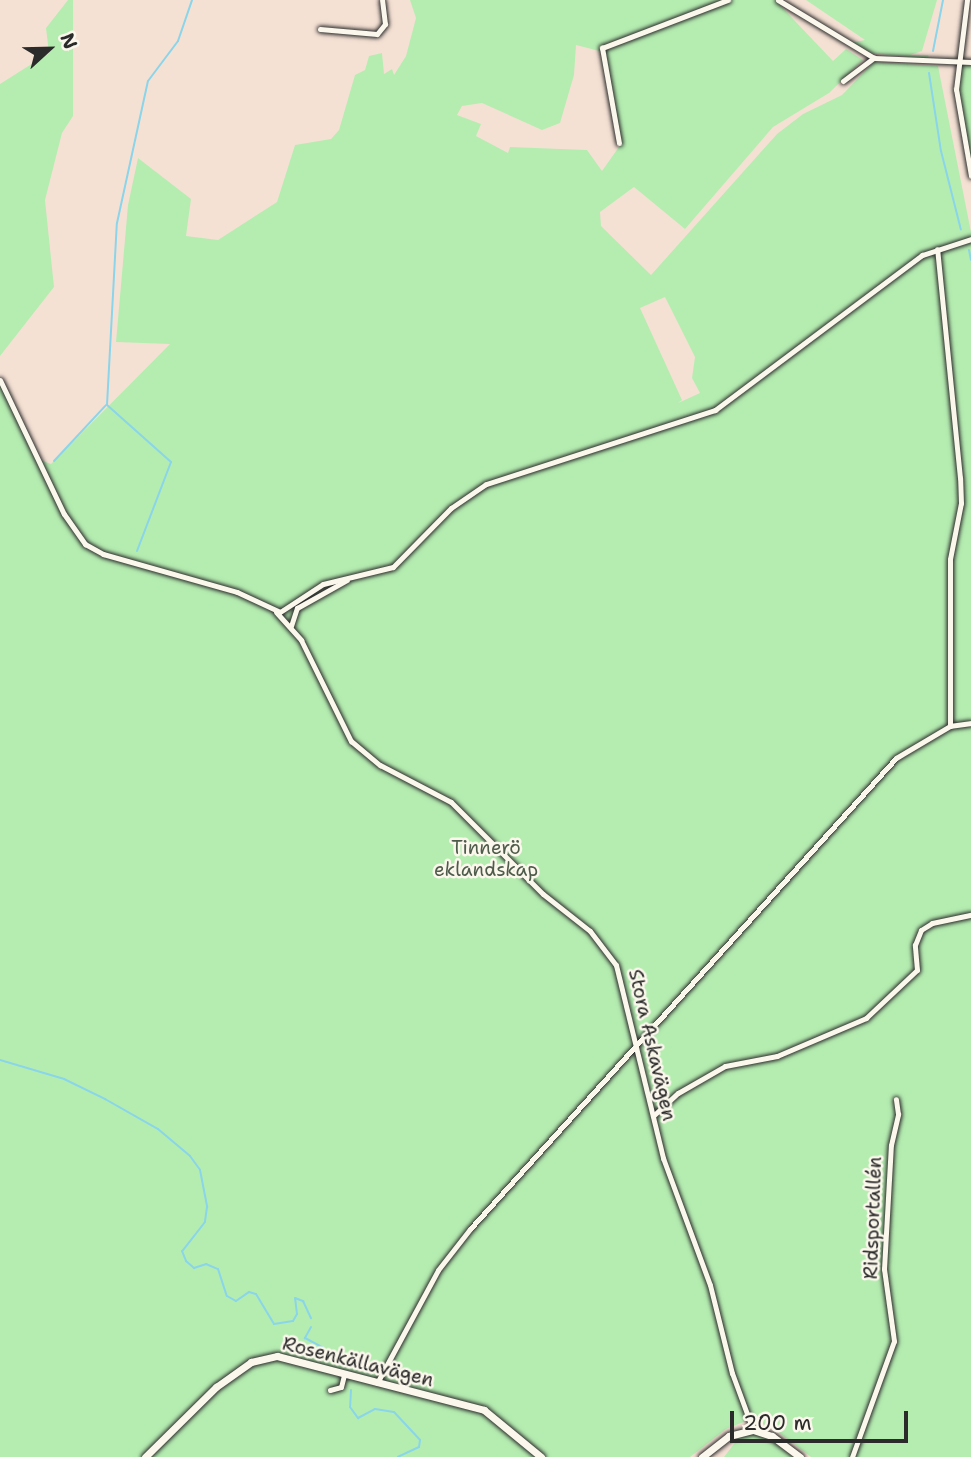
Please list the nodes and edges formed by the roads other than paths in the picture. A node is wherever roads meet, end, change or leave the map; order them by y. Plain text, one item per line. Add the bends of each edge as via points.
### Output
1 (382, 0) edge
2 (728, 0) edge
3 (778, 0) edge
4 (967, 0) edge
5 (320, 29) dead end
6 (874, 58) junction
7 (959, 62) junction
8 (971, 62) edge
9 (843, 81) dead end
10 (619, 143) dead end
11 (971, 176) edge
12 (971, 239) edge
13 (937, 248) junction
14 (0, 380) edge
15 (351, 578) junction
16 (276, 612) junction
17 (291, 626) junction
18 (971, 723) edge
19 (950, 726) junction
20 (971, 915) edge
21 (637, 1043) junction
22 (895, 1099) dead end
23 (653, 1116) junction
24 (344, 1375) junction
25 (377, 1383) junction
26 (330, 1390) dead end
27 (753, 1430) junction
28 (145, 1457) edge
29 (541, 1457) edge
30 (702, 1457) edge
31 (800, 1457) edge
32 (852, 1457) edge

1 - 5 street via 385,24 377,34
2 - 10 street via 602,48
3 - 6 street
4 - 7 street
6 - 7 street
6 - 9 street
7 - 8 street
7 - 11 street via 956,89
12 - 13 street
13 - 15 street via 715,410 486,484 451,508 402,561 382,572
13 - 19 street via 961,503 950,559
14 - 16 street, Stora Askavägen via 64,514 85,544 103,554 237,592
15 - 16 street via 323,584
15 - 17 street via 297,608
16 - 17 street, Stora Askavägen
17 - 21 street, Stora Askavägen via 351,741 380,765 451,802 519,872 600,941 622,976
18 - 19 street
19 - 21 street via 896,758
20 - 23 street via 921,930 915,945 918,970 866,1018 765,1060 726,1066 678,1094
21 - 23 street, Stora Askavägen
21 - 25 street via 455,1246
22 - 32 street, Ridsportallén via 898,1114 891,1145 884,1269 894,1341
23 - 27 street, Stora Askavägen
24 - 25 street, Rosenkällavägen
24 - 26 street via 341,1387
24 - 28 street, Rosenkällavägen via 277,1356 258,1359 216,1387
25 - 29 street, Rosenkällavägen via 484,1410
27 - 30 street via 729,1436
27 - 31 street via 772,1436

